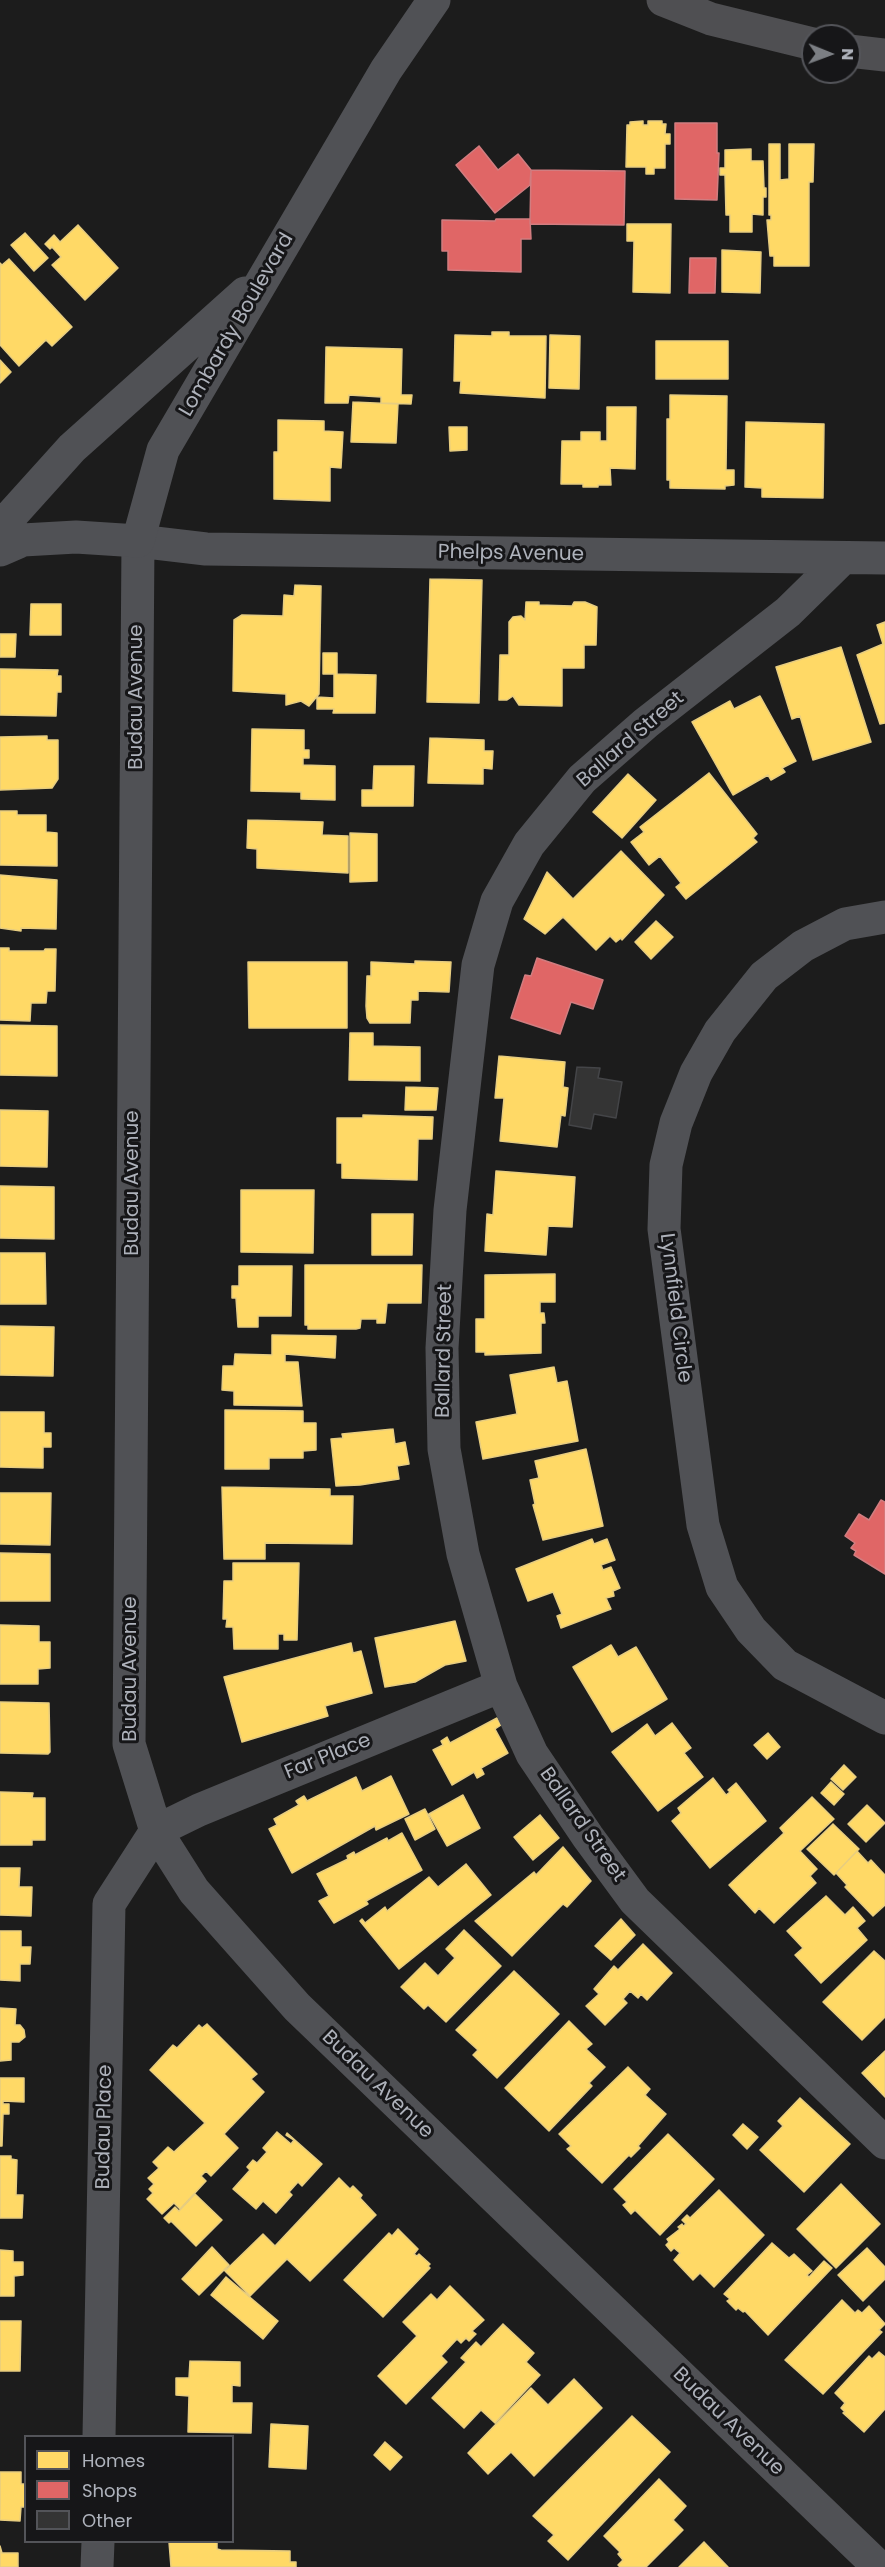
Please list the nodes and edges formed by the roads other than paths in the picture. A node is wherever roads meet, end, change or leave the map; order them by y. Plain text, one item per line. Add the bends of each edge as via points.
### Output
1 (434, 0) edge
2 (663, 0) edge
3 (801, 41) edge
4 (861, 53) edge
5 (885, 56) edge
6 (267, 274) junction
7 (0, 528) edge
8 (138, 541) junction
9 (0, 550) edge
10 (885, 558) edge
11 (842, 559) junction
12 (885, 917) edge
13 (501, 1686) junction
14 (885, 1718) edge
15 (156, 1832) junction
16 (885, 2143) edge
17 (99, 2435) edge
18 (98, 2543) edge
19 (97, 2567) edge
20 (879, 2567) edge

1 - 6 street, Lombardy Boulevard via 387,70
2 - 3 main road via 711,19
4 - 5 main road
6 - 7 street via 72,448
6 - 8 street, Lombardy Boulevard via 163,450
8 - 9 street via 76,537 23,540
8 - 11 street, Phelps Avenue via 206,549
8 - 15 street, Budau Avenue via 129,1744
10 - 11 street, Phelps Avenue
11 - 13 street, Ballard Street via 788,612 646,723 582,779 529,844 497,901 478,965 450,1210 442,1348 444,1449 463,1554
12 - 14 street, Lynnfield Circle via 845,924 803,946 764,976 720,1031 696,1073 676,1123 666,1165 664,1229 703,1525 722,1587 751,1630 785,1665
13 - 15 street, Far Place
13 - 16 street, Ballard Street via 532,1754 635,1901
15 - 17 street, Budau Place via 109,1904
15 - 20 street, Budau Avenue via 194,1891 297,2007
18 - 19 street

